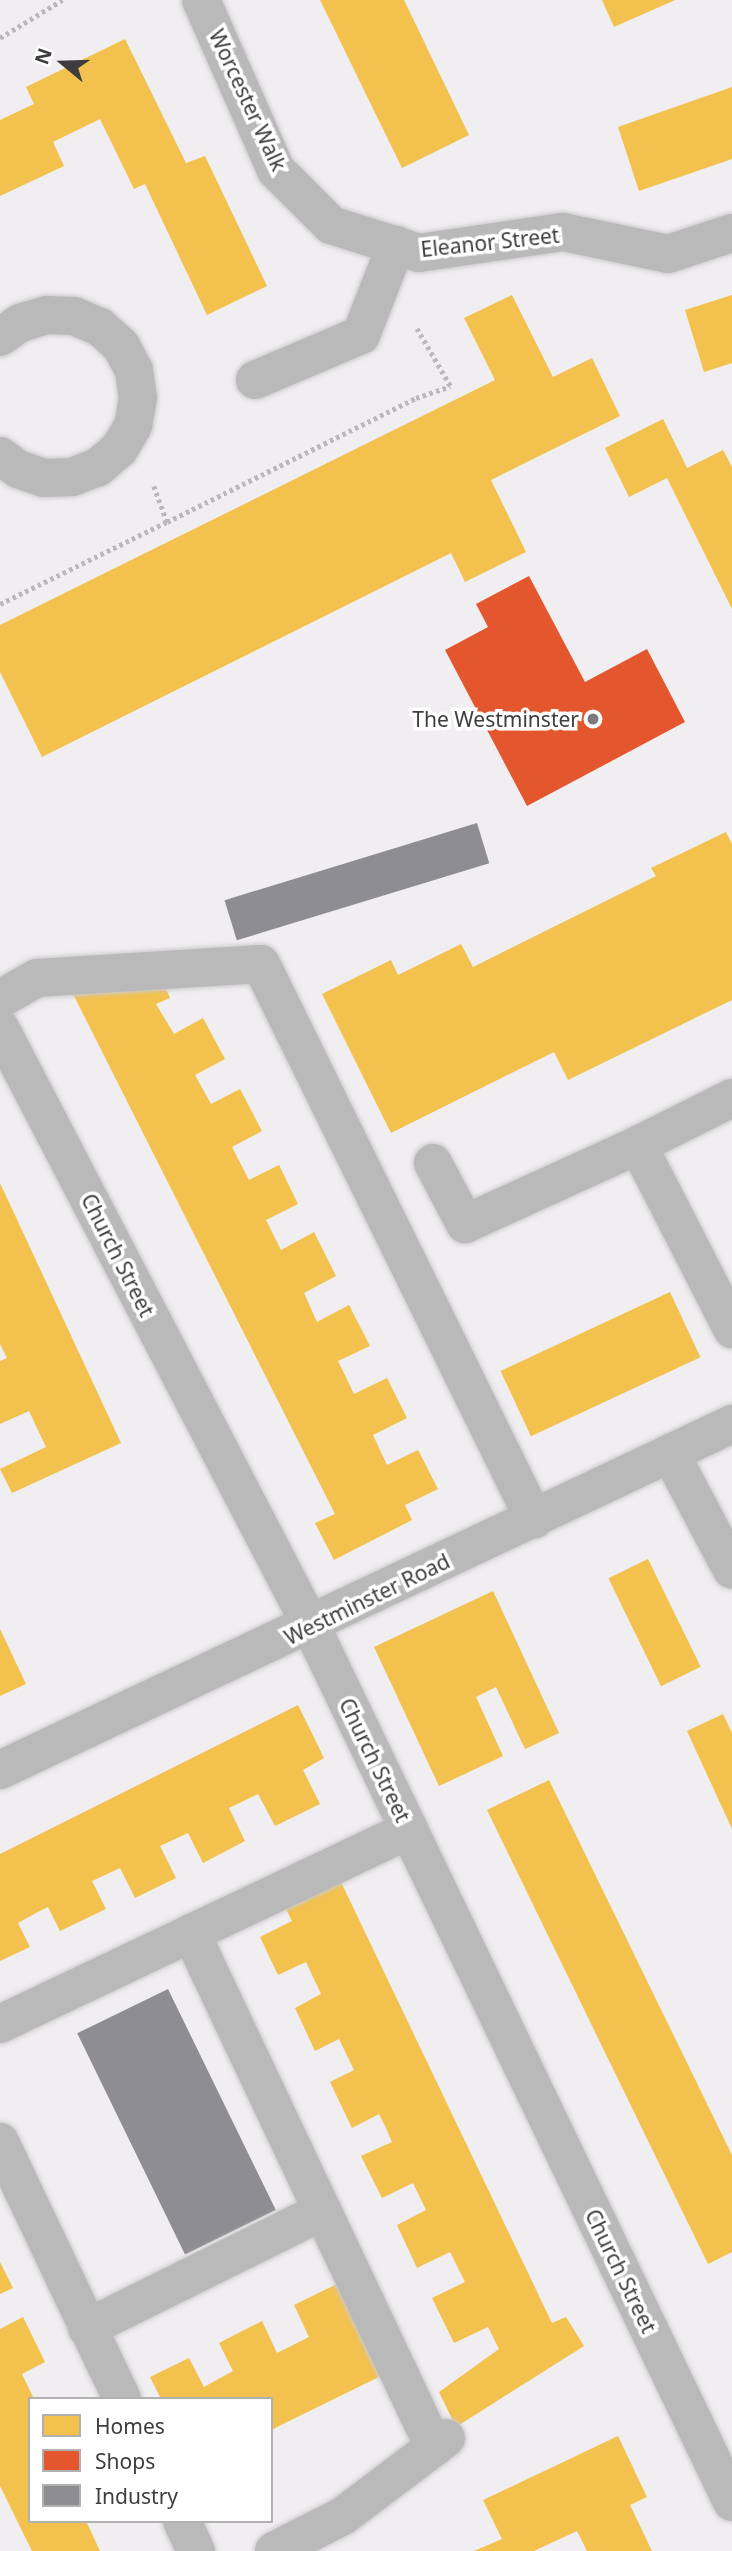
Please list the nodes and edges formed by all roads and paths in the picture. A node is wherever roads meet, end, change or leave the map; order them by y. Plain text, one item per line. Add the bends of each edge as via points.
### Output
1 (62, 0) edge
2 (201, 0) edge
3 (0, 38) edge
4 (331, 225) joint
5 (732, 233) edge
6 (390, 260) junction
7 (0, 337) edge
8 (255, 380) dead end
9 (133, 426) junction
10 (0, 456) edge
11 (167, 522) junction
12 (0, 604) edge
13 (0, 999) edge
14 (0, 1028) edge
15 (732, 1098) edge
16 (638, 1145) junction
17 (433, 1163) dead end
18 (732, 1329) edge
19 (732, 1424) edge
20 (670, 1453) junction
21 (534, 1519) junction
22 (732, 1570) edge
23 (311, 1626) junction
24 (0, 1770) edge
25 (409, 1830) junction
26 (191, 1933) junction
27 (0, 2024) edge
28 (0, 2142) edge
29 (323, 2211) junction
30 (88, 2328) junction
31 (120, 2397) edge
32 (732, 2502) edge
33 (183, 2523) edge
34 (196, 2551) edge
35 (274, 2551) edge

1 - 3 path
2 - 4 street, Worcester Walk via 276,170
4 - 6 street, Eleanor Street
5 - 6 street, Eleanor Street via 668,254 563,232
6 - 8 street via 361,335
6 - 11 path via 450,386 416,398
7 - 9 street via 20,323 47,315 74,316 100,327 121,346 134,370 138,398
9 - 10 street via 119,449 98,467 72,477 44,478 18,469
9 - 11 path
11 - 12 path
13 - 21 street via 37,978 261,964
14 - 23 street, Church Street
15 - 16 street
16 - 17 street via 465,1224
16 - 18 street
19 - 20 street, Westminster Road
20 - 21 street, Westminster Road
20 - 22 street
21 - 23 street, Westminster Road
23 - 24 street, Westminster Road
23 - 25 street, Church Street
25 - 26 street
25 - 32 street, Church Street
26 - 27 street
26 - 29 street
28 - 30 street
29 - 30 street
29 - 35 street via 440,2442 343,2516
30 - 31 street
33 - 34 street

